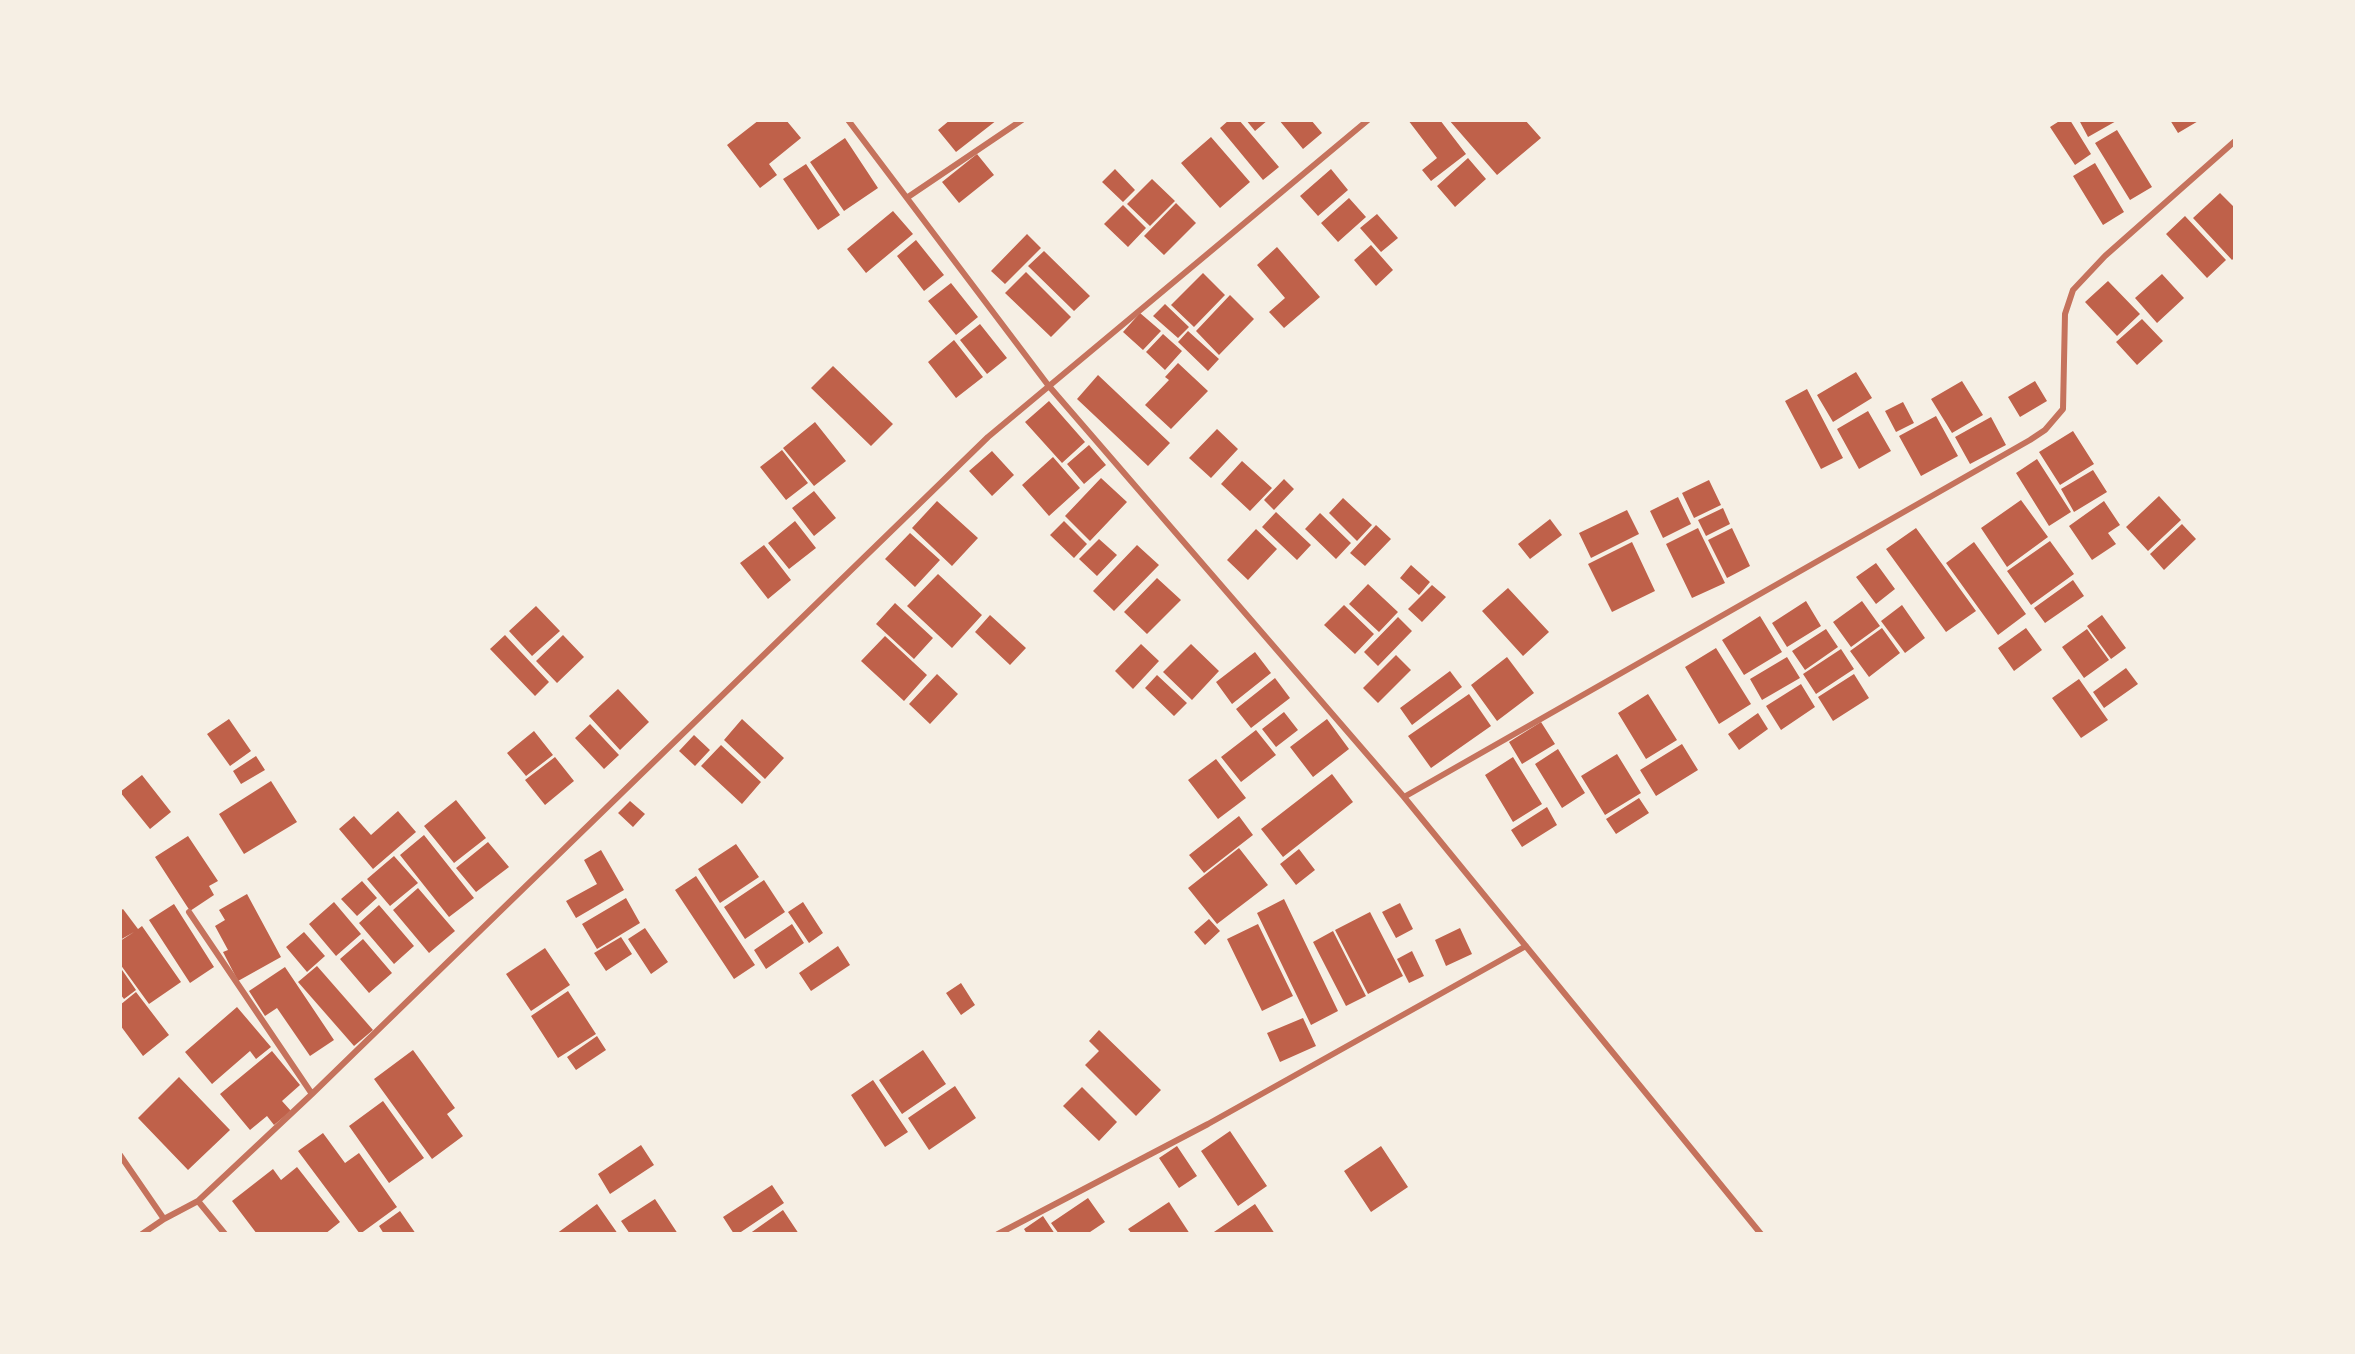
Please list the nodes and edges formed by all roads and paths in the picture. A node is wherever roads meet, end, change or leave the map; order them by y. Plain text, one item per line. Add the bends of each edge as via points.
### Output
1 (848, 120) edge
2 (1022, 120) edge
3 (1368, 120) edge
4 (2235, 141) edge
5 (908, 197) junction
6 (1048, 385) junction
7 (1404, 798) junction
8 (189, 912) dead end
9 (1526, 946) junction
10 (312, 1094) junction
11 (120, 1155) edge
12 (198, 1201) junction
13 (164, 1219) junction
14 (142, 1234) edge
15 (225, 1234) edge
16 (998, 1234) edge
17 (1761, 1234) edge

1 - 5 street
2 - 5 street
3 - 6 street
4 - 7 street via 2105,256 2073,290 2065,314 2064,408 2045,430
5 - 6 street
6 - 7 street
6 - 10 street via 988,437
7 - 9 street
8 - 10 street
9 - 16 street via 1208,1125
9 - 17 street
10 - 12 street
11 - 13 street
12 - 13 street
12 - 15 street
13 - 14 street

